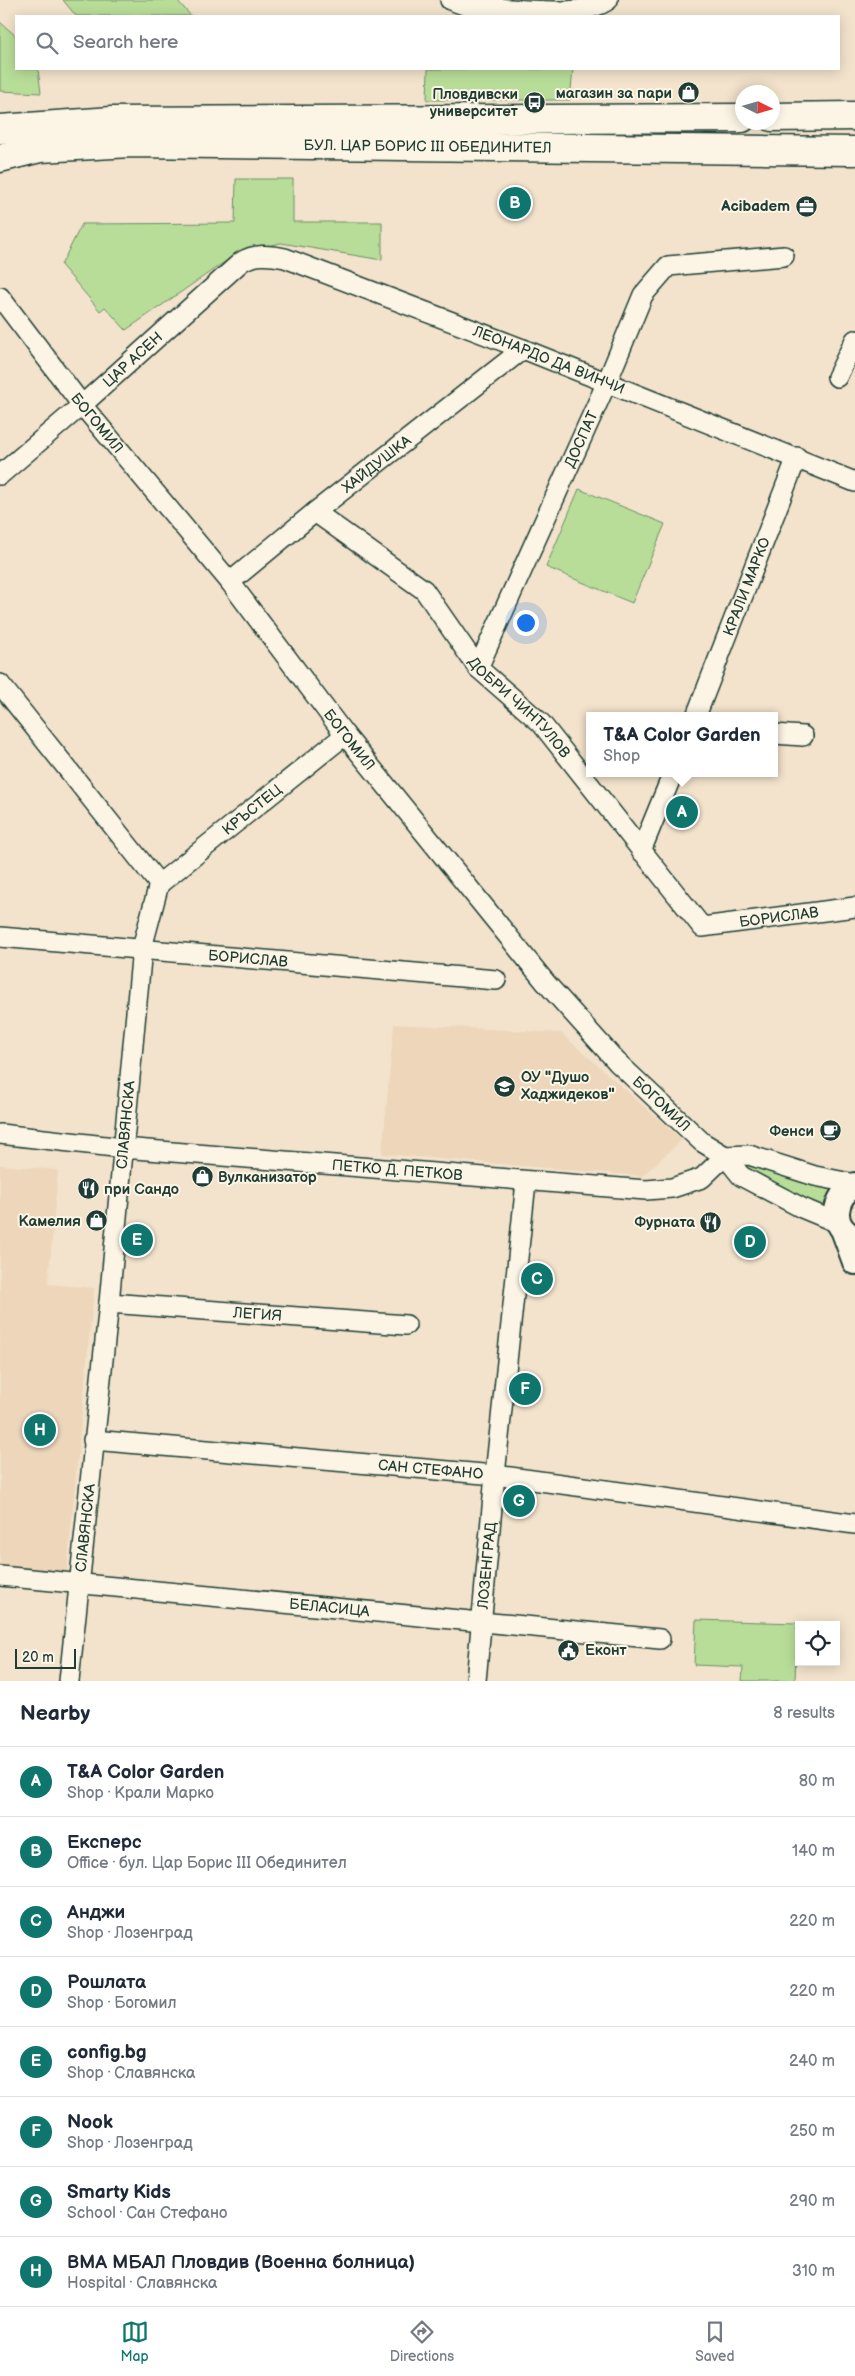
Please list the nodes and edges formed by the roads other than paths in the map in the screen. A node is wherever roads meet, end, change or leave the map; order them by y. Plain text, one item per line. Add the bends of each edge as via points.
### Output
1 (450, 0) edge
2 (608, 0) edge
3 (855, 116) edge
4 (780, 117) edge
5 (735, 118) edge
6 (2, 127) edge
7 (855, 151) edge
8 (0, 158) edge
9 (784, 256) dead end
10 (241, 262) joint
11 (0, 297) edge
12 (855, 340) edge
13 (524, 349) junction
14 (837, 377) dead end
15 (607, 382) junction
16 (82, 405) junction
17 (797, 457) junction
18 (0, 475) edge
19 (855, 482) edge
20 (315, 512) junction
21 (230, 582) junction
22 (478, 668) junction
23 (0, 684) edge
24 (698, 712) edge
25 (778, 734) edge
26 (345, 735) junction
27 (804, 736) dead end
28 (671, 777) edge
29 (641, 851) junction
30 (159, 884) junction
31 (855, 907) edge
32 (702, 927) joint
33 (0, 937) edge
34 (142, 948) junction
35 (496, 980) dead end
36 (0, 1134) edge
37 (124, 1148) junction
38 (725, 1156) junction
39 (526, 1182) junction
40 (855, 1184) edge
41 (846, 1231) edge
42 (855, 1262) edge
43 (108, 1303) junction
44 (406, 1325) dead end
45 (93, 1440) junction
46 (495, 1475) junction
47 (855, 1524) edge
48 (0, 1576) edge
49 (80, 1584) junction
50 (482, 1620) junction
51 (660, 1639) dead end
52 (69, 1681) edge
53 (476, 1681) edge

1 - 2 street via 471,6 579,11 602,5
3 - 4 main road
5 - 6 main road, БУЛ. ЦАР БОРИС III ОБЕДИНИТЕЛ via 112,121
7 - 8 main road, БУЛ. ЦАР БОРИС III ОБЕДИНИТЕЛ via 131,143 40,148
9 - 15 street, ДОСПАТ via 668,266 644,295
10 - 13 street, ЛЕОНАРДО ДА ВИНЧИ via 256,256 285,258
10 - 16 street, ЦАР АСЕН
11 - 16 street, БОГОМИЛ
12 - 14 street
13 - 15 street, ЛЕОНАРДО ДА ВИНЧИ
13 - 20 street, ХАЙДУШКА
15 - 17 street, ЛЕОНАРДО ДА ВИНЧИ
15 - 22 street, ДОСПАТ
16 - 18 street, ЦАР АСЕН
16 - 21 street, БОГОМИЛ
17 - 19 street, ЛЕОНАРДО ДА ВИНЧИ
17 - 24 street, КРАЛИ МАРКО
20 - 21 street, ХАЙДУШКА
20 - 22 street, ДОБРИ ЧИНТУЛОВ via 424,590
21 - 26 street, БОГОМИЛ
22 - 29 street, ДОБРИ ЧИНТУЛОВ via 541,723
23 - 30 street
25 - 27 street
26 - 30 street, КРЪСТЕЦ
26 - 38 street, БОГОМИЛ via 546,983 617,1062 702,1142
28 - 29 street
29 - 32 street, ДОБРИ ЧИНТУЛОВ
30 - 34 street, СЛАВЯНСКА
31 - 32 street, БОРИСЛАВ
33 - 34 street, БОРИСЛАВ
34 - 35 street, БОРИСЛАВ
34 - 37 street, СЛАВЯНСКА
36 - 37 street, ПЕТКО Д. ПЕТКОВ
37 - 39 street, ПЕТКО Д. ПЕТКОВ
37 - 43 street, СЛАВЯНСКА
38 - 39 street, ПЕТКО Д. ПЕТКОВ via 702,1178 672,1188 646,1190
38 - 40 street via 750,1155 815,1176
38 - 41 street, БОГОМИЛ via 741,1176
39 - 46 street, ЛОЗЕНГРАД
40 - 41 street via 839,1199 836,1211
41 - 42 street
43 - 44 street, ЛЕГИЯ
43 - 45 street, СЛАВЯНСКА
45 - 46 street, САН СТЕФАНО
45 - 49 street, СЛАВЯНСКА
46 - 47 street, САН СТЕФАНО
46 - 50 street, ЛОЗЕНГРАД
48 - 49 street, БЕЛАСИЦА
49 - 50 street, БЕЛАСИЦА
49 - 52 street, СЛАВЯНСКА
50 - 51 street, БЕЛАСИЦА
50 - 53 street, ЛОЗЕНГРАД

